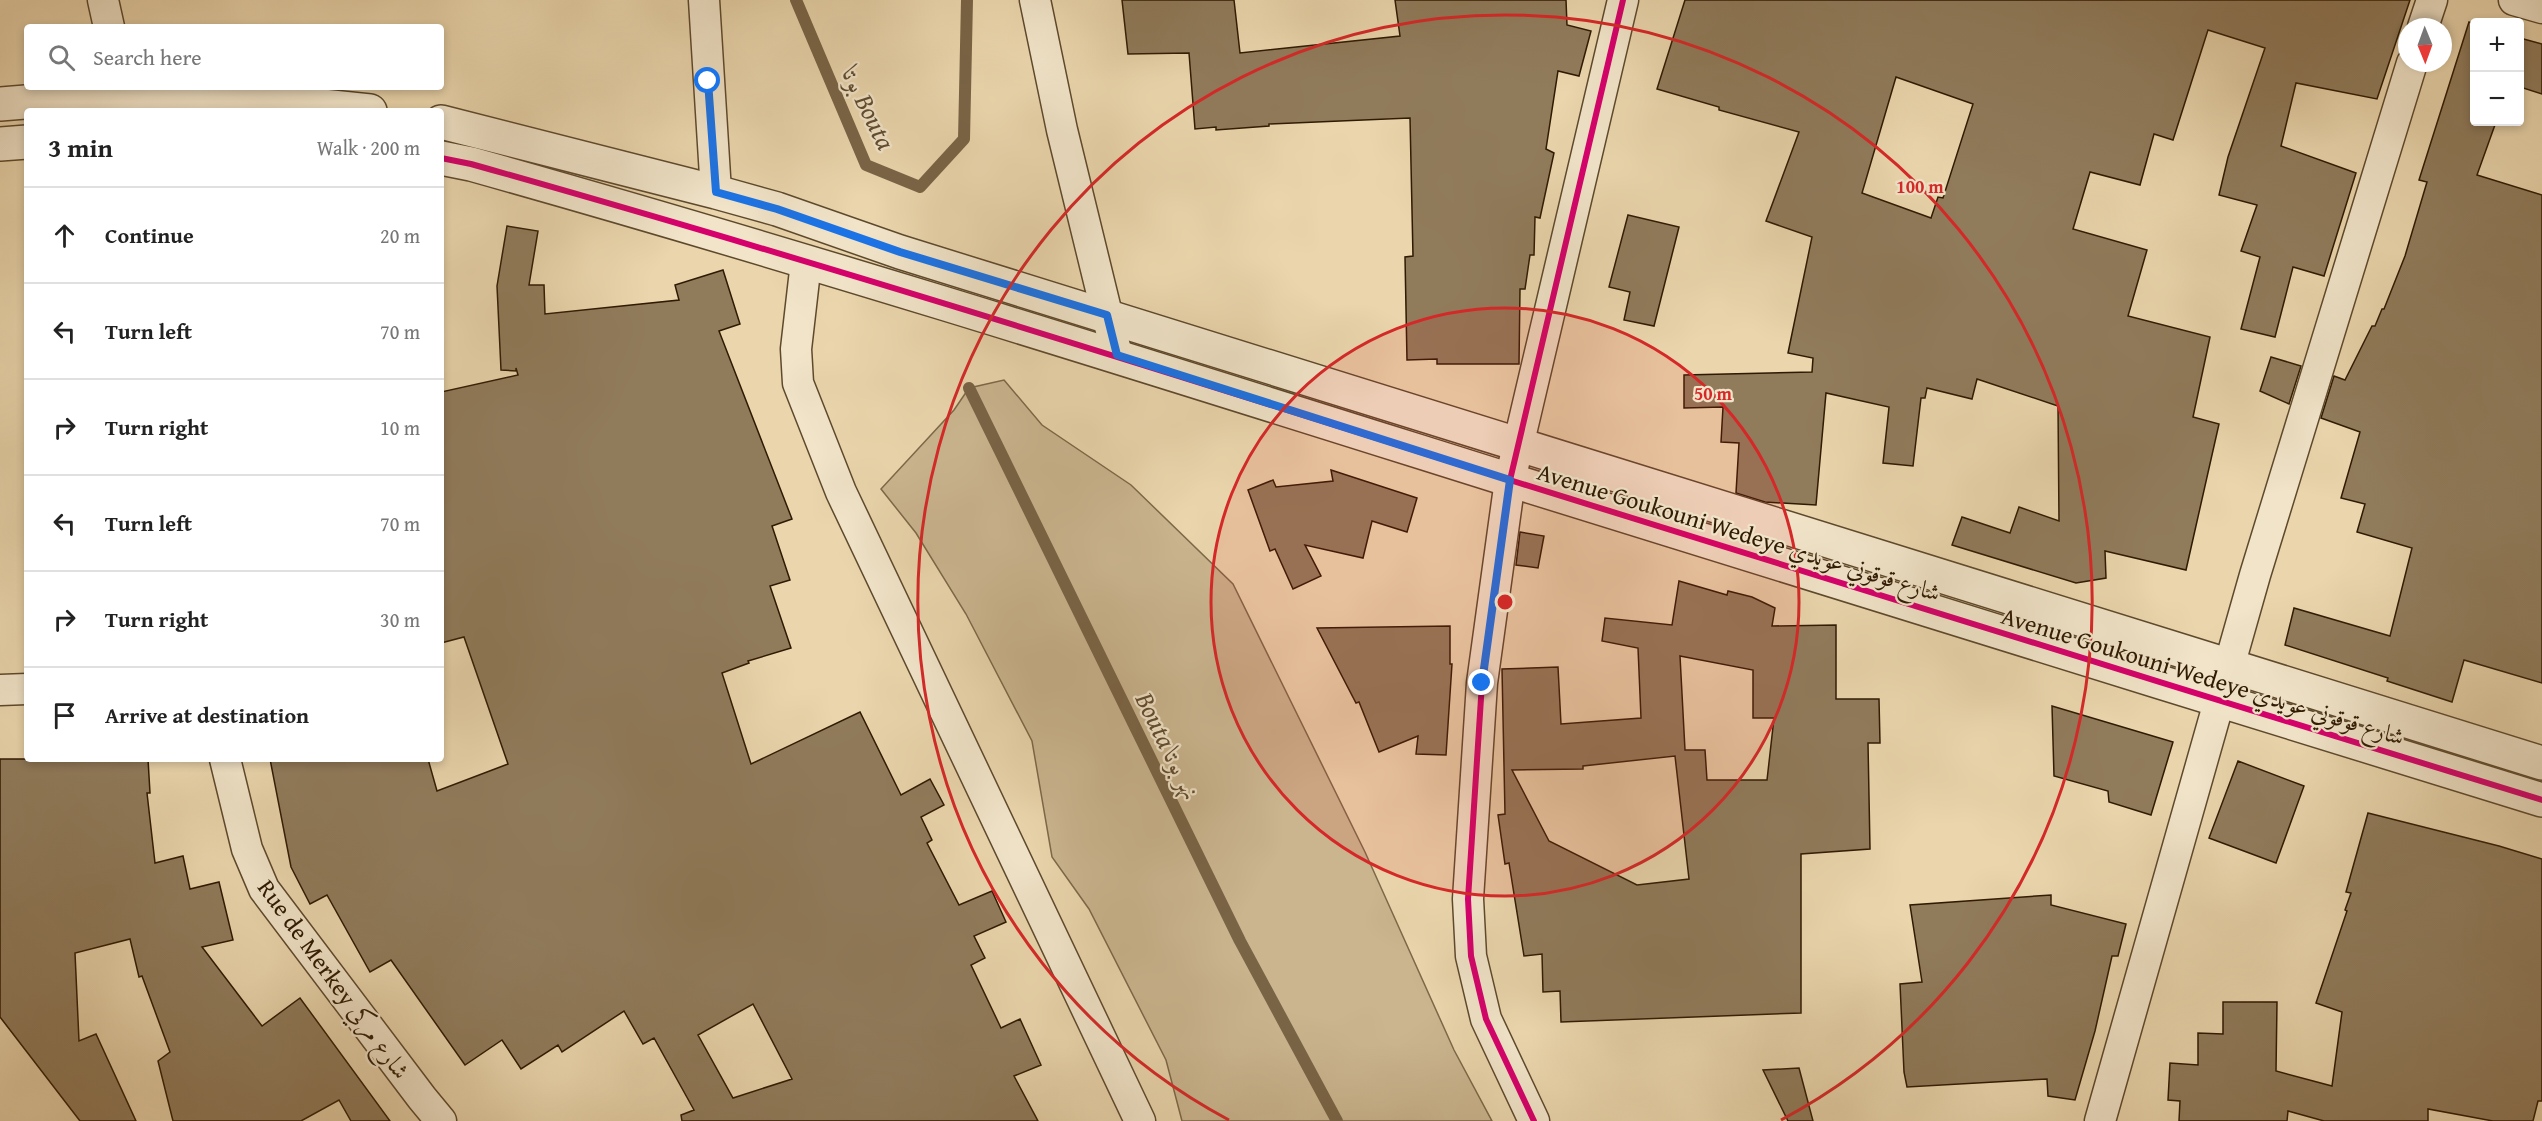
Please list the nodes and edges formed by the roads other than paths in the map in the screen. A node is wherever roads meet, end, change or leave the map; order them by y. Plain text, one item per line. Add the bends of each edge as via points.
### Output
1 (103, 0) edge
2 (704, 0) edge
3 (1035, 0) edge
4 (1623, 0) edge
5 (2432, 0) edge
6 (2514, 0) edge
7 (2542, 8) edge
8 (2426, 18) edge
9 (108, 24) edge
10 (2409, 72) edge
11 (124, 97) edge
12 (0, 104) edge
13 (341, 108) edge
14 (444, 123) edge
15 (24, 142) edge
16 (0, 144) edge
17 (444, 159) edge
18 (716, 192) junction
19 (807, 262) junction
20 (1107, 315) junction
21 (1117, 355) junction
22 (1519, 446) junction
23 (1510, 480) junction
24 (2230, 666) junction
25 (24, 689) edge
26 (0, 690) edge
27 (2218, 700) junction
28 (226, 762) edge
29 (2542, 763) edge
30 (2542, 800) edge
31 (2105, 1117) edge
32 (441, 1121) edge
33 (1140, 1121) edge
34 (1534, 1121) edge

1 - 9 street
2 - 18 street
3 - 20 street
4 - 22 street
5 - 8 street
6 - 7 street
10 - 24 street
11 - 12 street
11 - 13 street
14 - 18 street, Avenue Goukouni Wedeye شارع قوقوني عويدي
15 - 16 street
17 - 19 street, Avenue Goukouni Wedeye شارع قوقوني عويدي
18 - 20 street, Avenue Goukouni Wedeye شارع قوقوني عويدي
19 - 21 street, Avenue Goukouni Wedeye شارع قوقوني عويدي
19 - 33 street via 795,365 798,383 832,470
20 - 21 street
20 - 22 street, Avenue Goukouni Wedeye شارع قوقوني عويدي
21 - 23 street, Avenue Goukouni Wedeye شارع قوقوني عويدي
22 - 23 street
22 - 24 street, Avenue Goukouni Wedeye شارع قوقوني عويدي
23 - 27 street, Avenue Goukouni Wedeye شارع قوقوني عويدي
23 - 34 street via 1482,683 1468,899 1471,956 1486,1018
24 - 27 street
24 - 29 street, Avenue Goukouni Wedeye شارع قوقوني عويدي
25 - 26 street
27 - 30 street, Avenue Goukouni Wedeye شارع قوقوني عويدي
27 - 31 street
28 - 32 street, Rue de Merkey شارع مركي via 247,849 264,889

